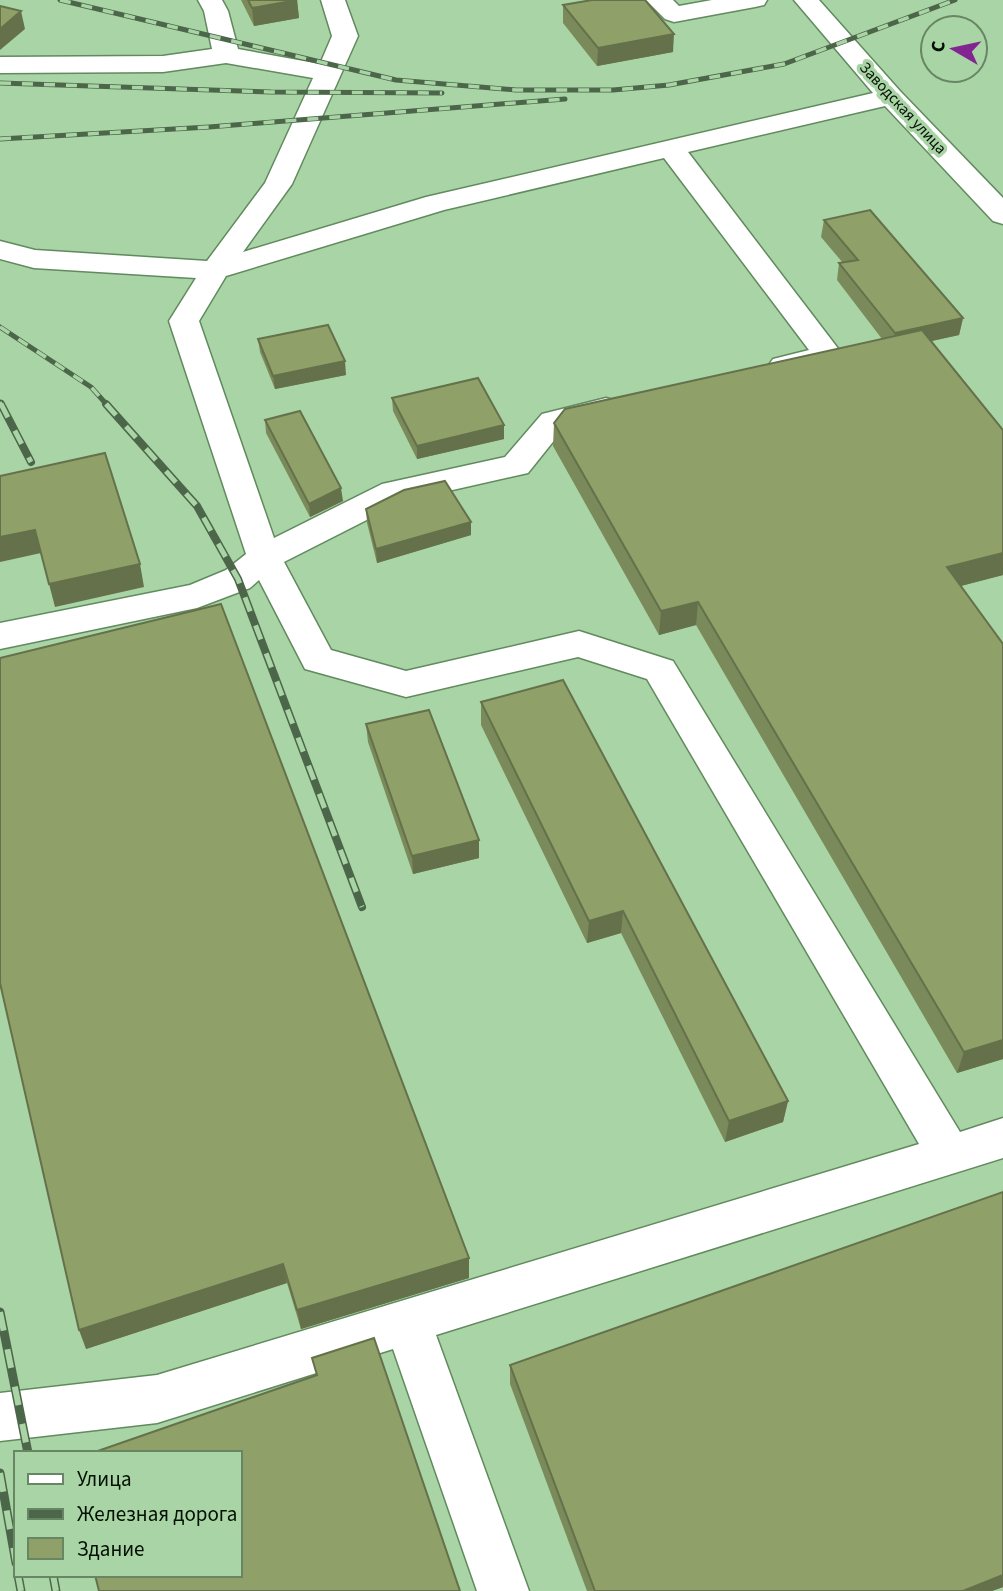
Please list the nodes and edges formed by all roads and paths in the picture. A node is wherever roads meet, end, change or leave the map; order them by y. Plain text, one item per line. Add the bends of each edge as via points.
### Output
1 (189, 0) edge
2 (658, 0) edge
3 (755, 0) edge
4 (806, 0) edge
5 (343, 1) edge
6 (213, 6) edge
7 (226, 55) junction
8 (0, 65) edge
9 (328, 73) junction
10 (891, 97) junction
11 (671, 148) junction
12 (1003, 215) edge
13 (0, 250) edge
14 (215, 271) junction
15 (750, 374) edge
16 (632, 402) edge
17 (264, 557) junction
18 (0, 636) edge
19 (1003, 1138) edge
20 (950, 1156) junction
21 (407, 1322) junction
22 (0, 1417) edge
23 (503, 1591) edge

1 - 6 street
2 - 3 street via 674,14
4 - 10 street, Заводская улица
5 - 9 street via 345,36
6 - 7 street
7 - 8 street via 163,64
7 - 9 street
9 - 14 street via 278,184
10 - 11 street
10 - 12 street, Заводская улица
11 - 14 street via 436,203
11 - 15 street via 828,355
13 - 14 street via 34,259
14 - 17 street via 184,321
16 - 17 street via 554,421 516,465 394,492
17 - 18 street via 238,579 197,596
17 - 20 street via 318,660 406,684 579,644 660,670
19 - 20 street
20 - 21 street
21 - 22 street via 158,1399
21 - 23 street

